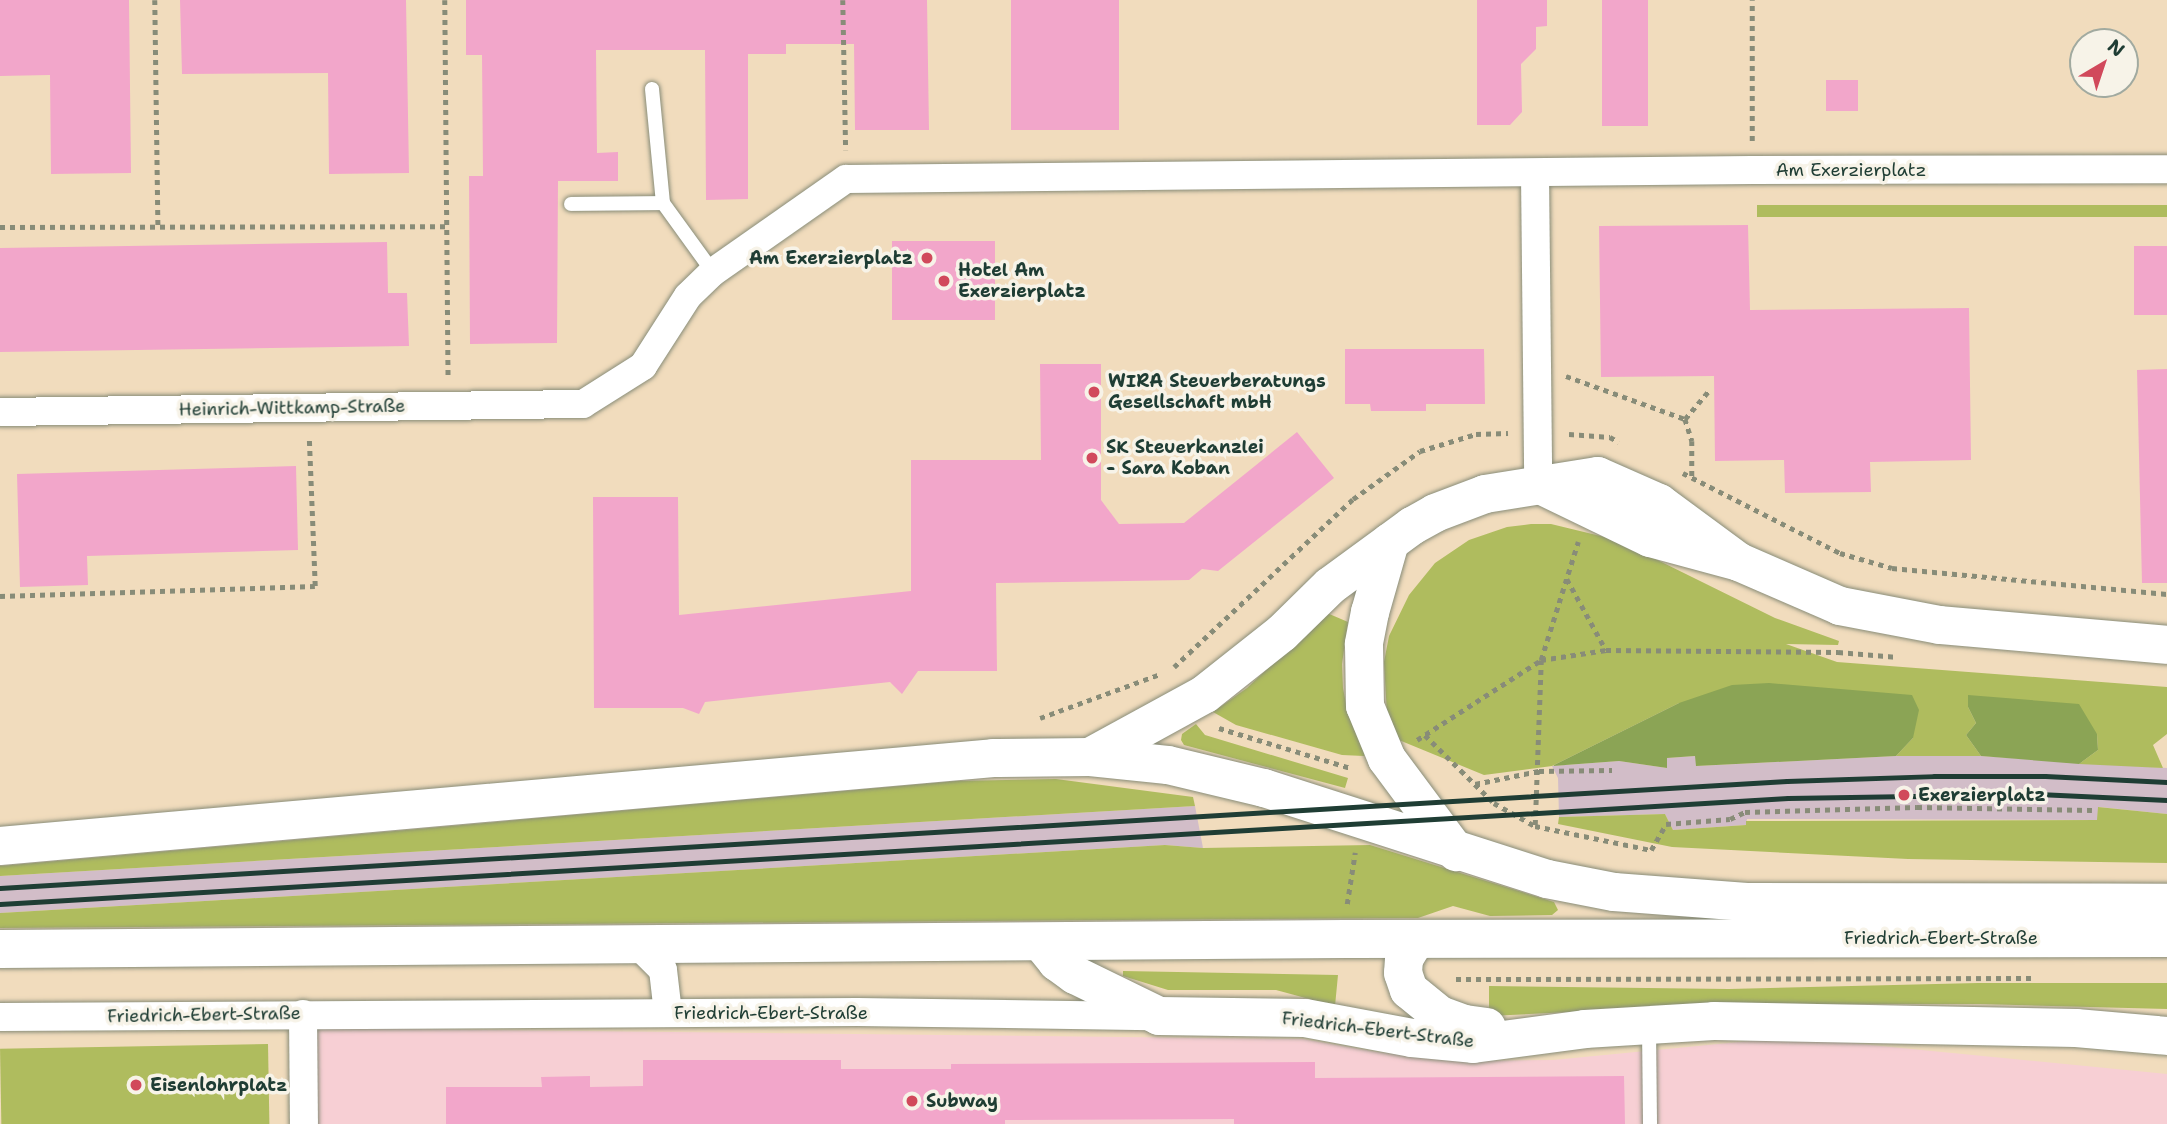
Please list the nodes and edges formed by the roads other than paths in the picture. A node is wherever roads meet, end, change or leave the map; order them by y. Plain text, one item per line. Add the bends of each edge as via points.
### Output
1 (652, 89) dead end
2 (2167, 169) edge
3 (1535, 174) junction
4 (663, 203) junction
5 (571, 204) dead end
6 (713, 272) junction
7 (0, 412) edge
8 (1538, 484) junction
9 (1390, 542) junction
10 (2167, 645) edge
11 (1090, 757) junction
12 (0, 846) edge
13 (1456, 852) junction
14 (2167, 903) edge
15 (2167, 938) edge
16 (1421, 939) junction
17 (1041, 942) junction
18 (638, 944) junction
19 (0, 949) edge
20 (667, 1013) junction
21 (303, 1014) junction
22 (1159, 1016) junction
23 (0, 1017) edge
24 (1648, 1026) junction
25 (1538, 1034) junction
26 (2167, 1036) edge
27 (304, 1124) edge
28 (1650, 1124) edge

1 - 4 lane
2 - 3 street, Am Exerzierplatz
3 - 6 street, Am Exerzierplatz via 846,179
3 - 8 street
4 - 5 lane
4 - 6 lane
6 - 7 street, Heinrich-Wittkamp-Straße via 688,296 643,366 583,404
8 - 9 main road, Friedrich-Ebert-Straße via 1460,502
8 - 10 main road via 1593,493 1650,538 1739,562 1840,606 1940,625
9 - 11 main road, Friedrich-Ebert-Straße via 1330,586 1282,633 1193,702
9 - 13 main road via 1370,612 1363,668 1365,706 1387,759
11 - 12 main road, Friedrich-Ebert-Straße via 993,758
11 - 13 main road, Friedrich-Ebert-Straße via 1168,765 1264,788
13 - 14 main road, Friedrich-Ebert-Straße via 1547,879 1614,892 1690,899
15 - 16 main road, Friedrich-Ebert-Straße
16 - 17 main road, Friedrich-Ebert-Straße
16 - 25 main road, Friedrich-Ebert-Straße via 1408,951 1403,972 1416,998 1451,1020
17 - 18 main road, Friedrich-Ebert-Straße
17 - 22 main road via 1075,975
18 - 19 main road, Friedrich-Ebert-Straße
18 - 20 street via 663,970
20 - 21 street, Friedrich-Ebert-Straße
20 - 22 street, Friedrich-Ebert-Straße
21 - 23 street, Friedrich-Ebert-Straße
21 - 27 street
22 - 25 main road, Friedrich-Ebert-Straße via 1305,1018 1473,1044
24 - 25 main road, Friedrich-Ebert-Straße
24 - 26 main road, Friedrich-Ebert-Straße via 1714,1021 2063,1028
24 - 28 lane

